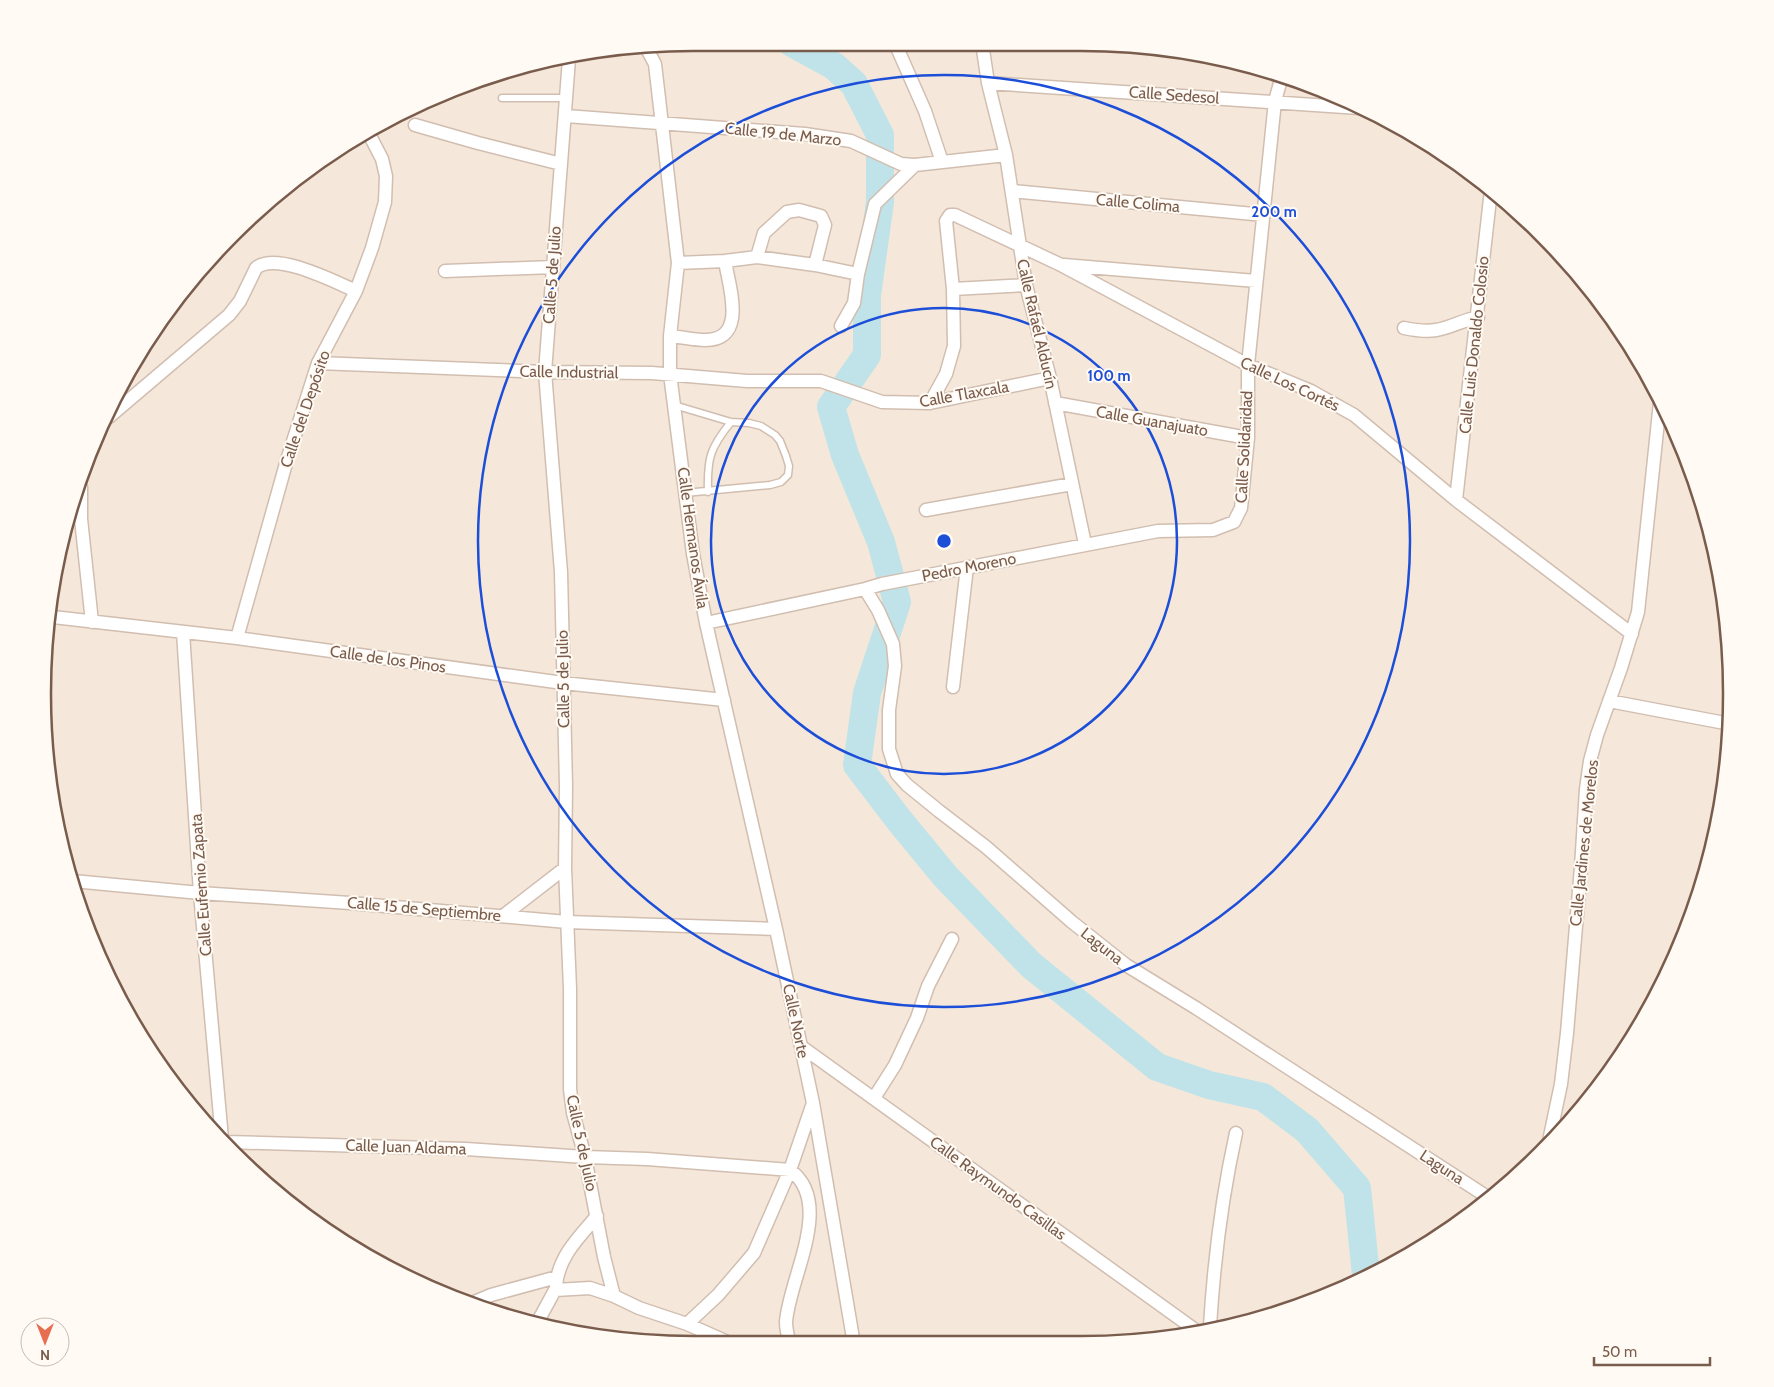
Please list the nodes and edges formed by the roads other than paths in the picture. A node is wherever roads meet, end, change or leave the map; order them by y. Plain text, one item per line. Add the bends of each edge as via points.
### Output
1 (898, 51) edge
2 (983, 51) edge
3 (649, 53) edge
4 (569, 64) edge
5 (988, 83) junction
6 (1280, 83) edge
7 (502, 98) dead end
8 (566, 98) junction
9 (1275, 101) junction
10 (1341, 107) edge
11 (566, 116) junction
12 (663, 124) junction
13 (415, 125) dead end
14 (372, 137) edge
15 (1006, 154) junction
16 (942, 162) junction
17 (561, 164) junction
18 (903, 169) junction
19 (1012, 191) junction
20 (1490, 200) edge
21 (1264, 215) junction
22 (1020, 245) junction
23 (757, 257) junction
24 (725, 261) junction
25 (678, 263) junction
26 (1059, 264) junction
27 (815, 265) junction
28 (553, 267) junction
29 (444, 271) dead end
30 (858, 274) junction
31 (1256, 281) junction
32 (1026, 285) junction
33 (952, 289) junction
34 (356, 291) junction
35 (1478, 317) junction
36 (841, 326) dead end
37 (1404, 328) dead end
38 (670, 336) junction
39 (318, 363) junction
40 (1248, 365) junction
41 (545, 372) junction
42 (670, 374) junction
43 (1050, 378) junction
44 (820, 381) joint
45 (930, 403) junction
46 (1055, 403) junction
47 (674, 405) junction
48 (116, 411) edge
49 (1659, 413) edge
50 (732, 422) junction
51 (1248, 438) junction
52 (1072, 484) junction
53 (708, 492) junction
54 (685, 493) junction
55 (81, 500) edge
56 (1456, 500) junction
57 (926, 510) dead end
58 (1234, 522) joint
59 (1085, 544) junction
60 (967, 567) junction
61 (865, 589) junction
62 (56, 618) edge
63 (92, 622) junction
64 (706, 623) junction
65 (183, 632) junction
66 (1632, 634) junction
67 (237, 638) junction
68 (563, 683) junction
69 (953, 687) dead end
70 (724, 700) junction
71 (1609, 701) junction
72 (1722, 722) edge
73 (564, 868) junction
74 (79, 882) edge
75 (200, 893) junction
76 (503, 916) junction
77 (568, 922) junction
78 (776, 928) junction
79 (952, 939) dead end
80 (802, 1047) junction
81 (874, 1098) junction
82 (813, 1103) junction
83 (221, 1128) edge
84 (1552, 1129) edge
85 (1236, 1133) dead end
86 (234, 1142) edge
87 (586, 1157) junction
88 (790, 1170) junction
89 (1482, 1194) edge
90 (597, 1216) junction
91 (556, 1284) junction
92 (614, 1296) junction
93 (480, 1299) edge
94 (540, 1317) edge
95 (1210, 1322) edge
96 (687, 1324) junction
97 (1189, 1326) edge
98 (714, 1336) edge
99 (788, 1336) edge
100 (853, 1336) edge

1 - 16 street
2 - 5 street, Calle Rafaél Alducín
3 - 12 street via 654,64
4 - 8 street, Calle 5 de Julio
5 - 9 street, Calle Sedesol
5 - 15 street, Calle Rafaél Alducín
6 - 9 street, Calle Solidaridad
7 - 8 lane
8 - 11 street, Calle 5 de Julio
9 - 10 street, Calle Sedesol
9 - 21 street, Calle Solidaridad
11 - 12 street, Calle 19 de Marzo
11 - 17 street, Calle 5 de Julio
12 - 18 street, Calle 19 de Marzo via 805,134 852,141
12 - 25 street, Calle Hermanos Ávila
13 - 17 street
14 - 34 street, Calle del Depósito via 386,176 384,202
15 - 16 street, Calle 19 de Marzo
15 - 19 street, Calle Rafaél Alducín
16 - 18 street, Calle 19 de Marzo
17 - 28 street, Calle 5 de Julio
18 - 30 street via 875,204
19 - 21 street, Calle Colima
19 - 22 street, Calle Rafaél Alducín
20 - 35 street, Calle Luis Donaldo Colosio
21 - 31 street, Calle Solidaridad
22 - 26 street, Calle Los Cortés
22 - 32 street, Calle Rafaél Alducín
22 - 33 street, Calle Los Cortés via 955,215 947,217
23 - 24 street
23 - 27 street
23 - 27 street via 764,233 787,212 799,210 821,216 824,220
24 - 25 street
24 - 38 street via 734,313 729,330 706,340
25 - 38 street, Calle Hermanos Ávila
26 - 31 street
26 - 40 street, Calle Los Cortés
27 - 30 street
28 - 29 street
28 - 41 street, Calle 5 de Julio
30 - 36 street via 854,303
31 - 40 street, Calle Solidaridad
32 - 33 street
32 - 43 street, Calle Rafaél Alducín
33 - 45 street via 954,346 946,374
34 - 39 street, Calle del Depósito
34 - 48 street via 307,269 261,264 229,315
35 - 37 street via 1436,330
35 - 56 street, Calle Luis Donaldo Colosio
38 - 42 street, Calle Hermanos Ávila
39 - 41 street, Calle Industrial
39 - 67 street, Calle del Depósito
40 - 51 street, Calle Solidaridad
40 - 56 street, Calle Los Cortés via 1310,391 1354,415
41 - 42 street, Calle Industrial
41 - 68 street, Calle 5 de Julio via 561,572
42 - 44 street, Calle Industrial via 747,381
42 - 47 street, Calle Hermanos Ávila
43 - 45 street, Calle Tlaxcala
43 - 46 street, Calle Rafaél Alducín
44 - 45 street, Calle Tlaxcala via 882,402
46 - 51 street, Calle Guanajuato
46 - 52 street, Calle Rafaél Alducín
47 - 50 lane
47 - 54 street, Calle Hermanos Ávila
49 - 66 street, Calle Jardines de Morelos via 1642,582
50 - 53 lane via 713,448 709,460
50 - 53 lane via 761,426 775,435 786,456 788,475 781,482 770,485
51 - 58 street, Calle Solidaridad via 1242,508
52 - 57 street
52 - 59 street, Calle Rafaél Alducín
53 - 54 lane
54 - 64 street, Calle Hermanos Ávila
55 - 63 street
56 - 66 street, Calle Los Cortés
58 - 59 street, Pedro Moreno via 1213,530 1158,531
59 - 60 street, Pedro Moreno
60 - 61 street, Pedro Moreno
60 - 69 street
61 - 64 street, Pedro Moreno
61 - 89 street, Laguna via 892,644 895,666 889,710 889,749 898,774 907,785 1126,965
62 - 63 street, Calle de los Pinos
63 - 65 street, Calle de los Pinos
64 - 70 street, Calle Hermanos Ávila
65 - 67 street, Calle de los Pinos
65 - 75 street, Calle Eufemio Zapata
66 - 71 street, Calle Jardines de Morelos
67 - 68 street, Calle de los Pinos
68 - 70 street, Calle de los Pinos
68 - 73 street, Calle 5 de Julio
70 - 78 street, Calle Norte
71 - 72 street
71 - 84 street, Calle Jardines de Morelos via 1592,752 1586,788 1567,1033
73 - 76 street
73 - 77 street, Calle 5 de Julio
74 - 75 street, Calle 15 de Septiembre
75 - 76 street, Calle 15 de Septiembre
75 - 83 street, Calle Eufemio Zapata
76 - 77 street, Calle 15 de Septiembre
77 - 78 street, Calle 15 de Septiembre
77 - 87 street, Calle 5 de Julio via 570,1089 573,1113
78 - 80 street, Calle Norte
79 - 81 street via 928,986 899,1058
80 - 81 street, Calle Raymundo Casillas
80 - 82 street, Calle Norte
81 - 97 street, Calle Raymundo Casillas
82 - 88 street
82 - 100 street, Calle Norte
85 - 95 street via 1226,1177
86 - 87 street, Calle Juan Aldama via 466,1149
87 - 88 street, Calle Juan Aldama
87 - 90 street, Calle 5 de Julio
88 - 96 street via 754,1253 718,1295
88 - 99 street via 803,1183 810,1217 788,1304
90 - 91 street via 567,1252
90 - 92 street, Calle 5 de Julio
91 - 92 street via 590,1288
91 - 93 street
91 - 94 street
92 - 96 street
96 - 98 street

